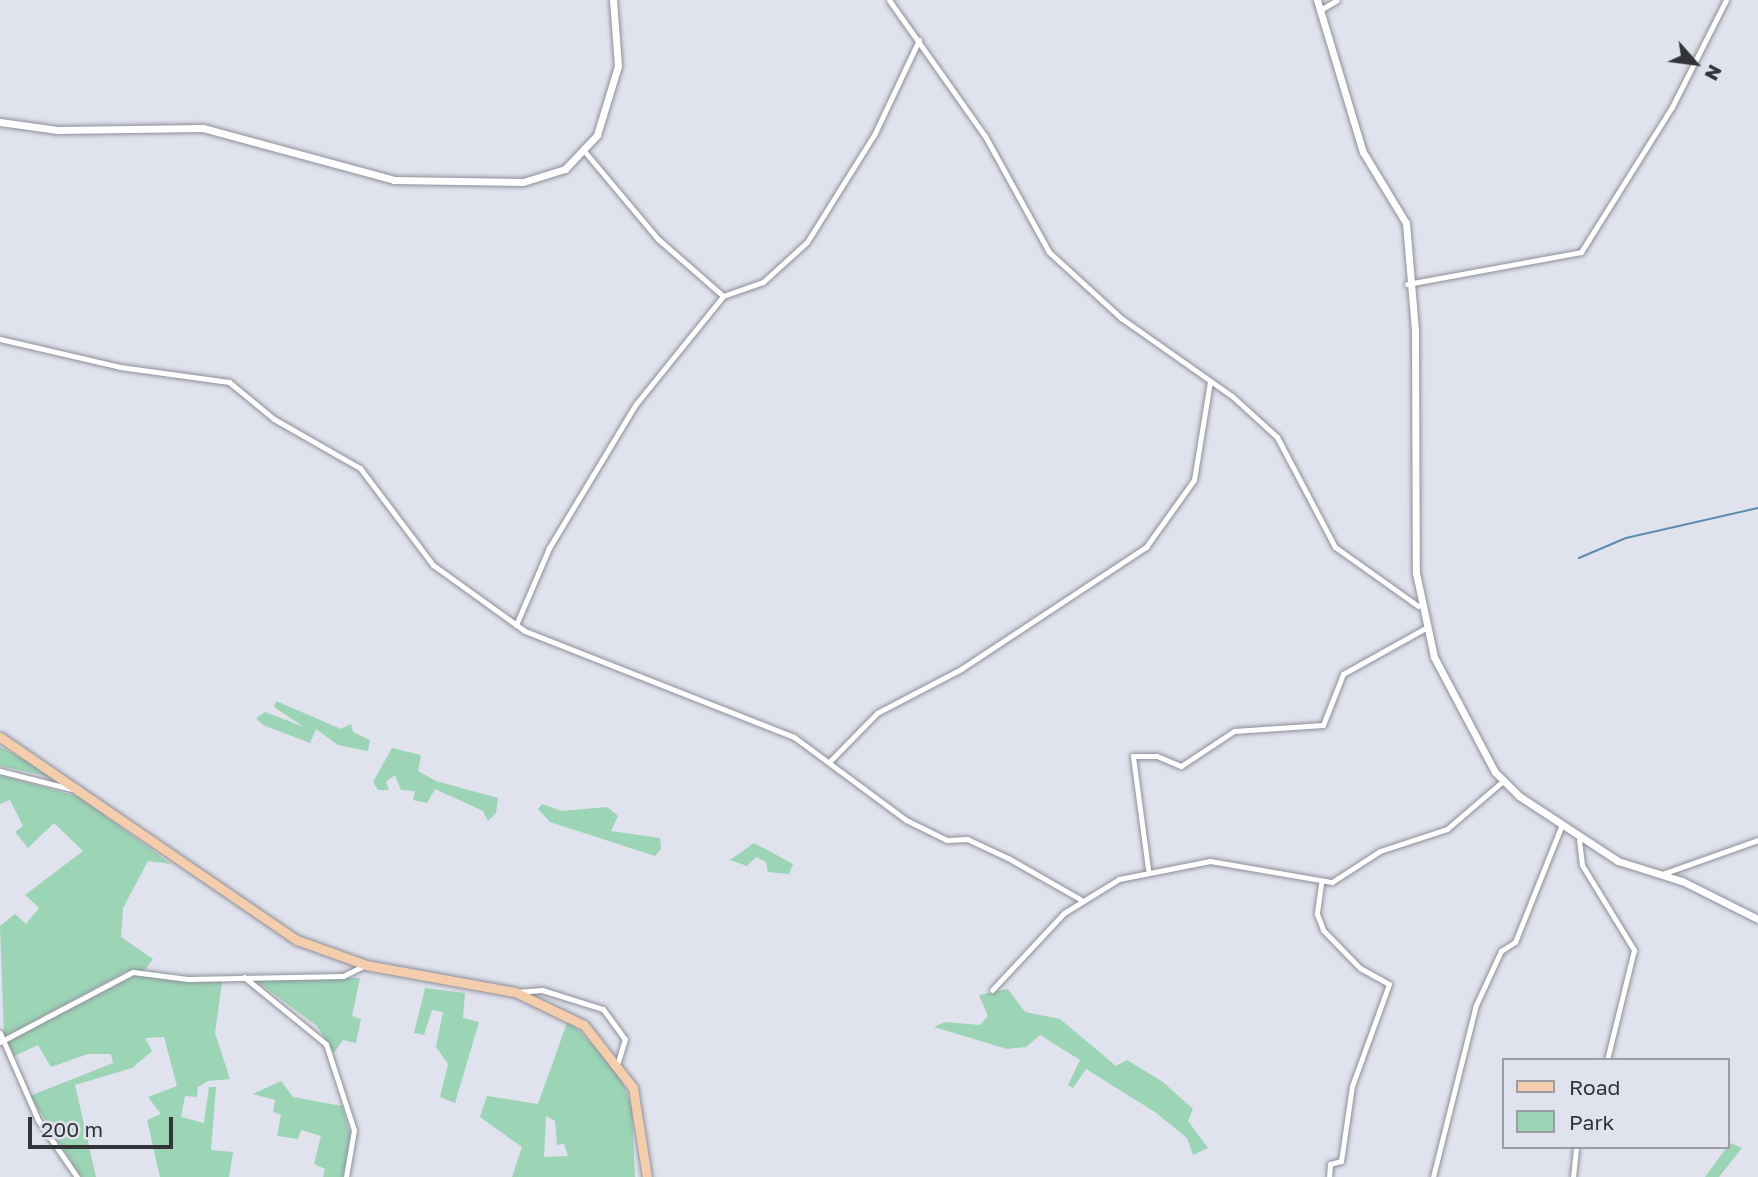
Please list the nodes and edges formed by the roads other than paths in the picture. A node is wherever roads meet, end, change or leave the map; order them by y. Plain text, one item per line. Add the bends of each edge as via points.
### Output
1 (613, 0) edge
2 (890, 0) edge
3 (1317, 0) edge
4 (1337, 0) edge
5 (1726, 0) edge
6 (1322, 9) junction
7 (919, 40) junction
8 (0, 122) edge
9 (585, 152) junction
10 (1407, 285) junction
11 (723, 296) junction
12 (0, 339) edge
13 (1210, 381) junction
14 (1418, 606) junction
15 (516, 625) junction
16 (1424, 629) junction
17 (0, 737) edge
18 (830, 761) junction
19 (0, 771) edge
20 (1503, 781) junction
21 (91, 794) junction
22 (1561, 827) junction
23 (1579, 839) junction
24 (1758, 840) edge
25 (1147, 869) junction
26 (1662, 874) junction
27 (1321, 884) junction
28 (1080, 899) junction
29 (1758, 919) edge
30 (366, 965) junction
31 (244, 977) junction
32 (992, 990) dead end
33 (515, 992) junction
34 (0, 1033) edge
35 (1, 1041) edge
36 (1607, 1058) edge
37 (618, 1062) junction
38 (1577, 1149) edge
39 (77, 1177) edge
40 (346, 1177) edge
41 (647, 1177) edge
42 (1329, 1177) edge
43 (1433, 1177) edge
44 (1573, 1177) edge

1 - 9 street via 616,78
2 - 7 street
3 - 6 street
4 - 6 street
5 - 10 street via 1672,107 1581,252
6 - 10 street via 1363,152 1404,216
7 - 11 street via 875,133 807,242 763,282
7 - 13 street via 985,136 1049,252 1121,318
8 - 9 street via 57,130 227,131 394,180 523,182 565,169
9 - 11 street via 658,239
10 - 14 street via 1415,330
11 - 15 street via 600,460 542,561
12 - 15 street via 120,367 229,382 274,419 360,468 433,565
13 - 14 street via 1287,448 1335,547
13 - 18 street via 1194,480 1146,547 950,675 877,713
14 - 16 street
15 - 18 street via 794,737
16 - 20 street
16 - 25 street via 1343,674 1323,725 1234,732 1181,766 1157,756 1133,756
17 - 21 main road
18 - 28 street via 906,820 947,841 967,839
19 - 21 street
20 - 22 street
20 - 27 street via 1447,829 1380,851
21 - 30 main road via 247,911 308,945
22 - 23 street
22 - 43 street via 1515,942 1501,951 1476,1005
23 - 26 street
23 - 36 street via 1581,865 1634,950
24 - 26 street
25 - 27 street via 1232,861
25 - 28 street
26 - 29 street
27 - 42 street via 1317,914 1323,930 1360,968 1389,985 1352,1086 1341,1161 1330,1164
28 - 32 street
30 - 31 street via 343,976
30 - 33 main road
31 - 35 street via 133,972
31 - 40 street via 326,1044 354,1130
33 - 37 main road via 575,1019
33 - 37 street via 542,990 603,1009 625,1039
34 - 35 street
35 - 39 street via 38,1120
37 - 41 main road via 640,1107
38 - 44 street

